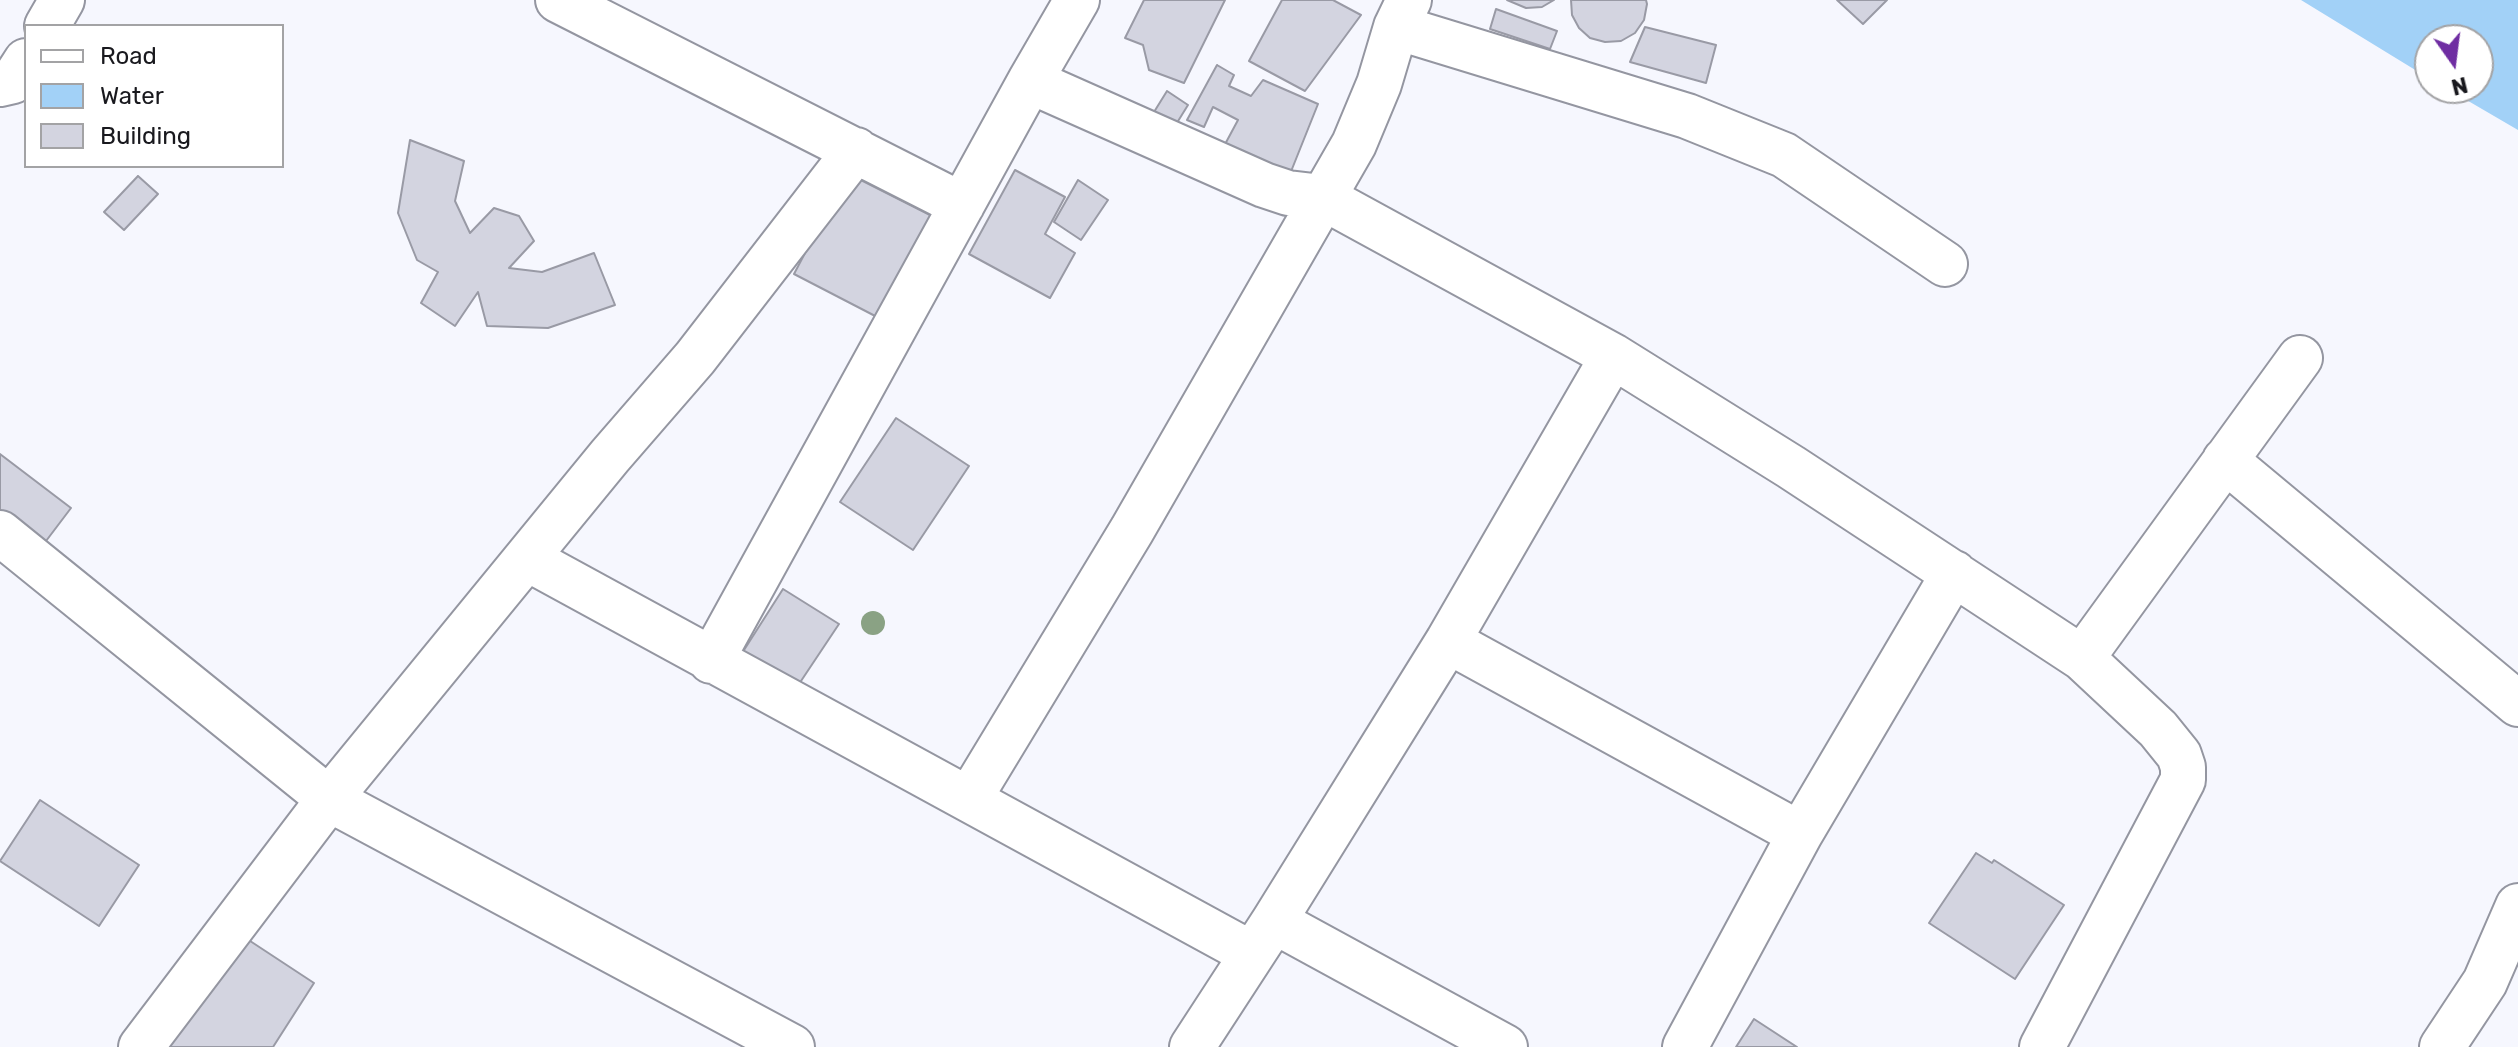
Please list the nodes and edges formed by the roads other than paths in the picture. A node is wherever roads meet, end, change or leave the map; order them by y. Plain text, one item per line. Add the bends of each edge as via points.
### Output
1 (62, 0) edge
2 (558, 0) edge
3 (1077, 0) edge
4 (1403, 13) edge
5 (622, 15) edge
6 (48, 24) edge
7 (24, 64) edge
8 (1030, 81) junction
9 (0, 84) edge
10 (856, 150) junction
11 (1322, 197) junction
12 (962, 205) junction
13 (1945, 264) dead end
14 (1613, 356) junction
15 (2300, 358) dead end
16 (2225, 460) junction
17 (0, 533) edge
18 (528, 559) junction
19 (1954, 573) junction
20 (1448, 641) junction
21 (2082, 658) junction
22 (711, 661) junction
23 (2518, 704) edge
24 (329, 799) junction
25 (969, 799) junction
26 (1800, 834) junction
27 (2518, 906) edge
28 (1263, 938) junction
29 (141, 1047) edge
30 (792, 1047) edge
31 (1192, 1047) edge
32 (1505, 1047) edge
33 (1685, 1047) edge
34 (2042, 1047) edge
35 (2442, 1047) edge

1 - 6 street
2 - 5 street
3 - 8 street
4 - 11 street via 1354,144
4 - 13 street via 1784,155
5 - 10 street
7 - 9 street via 13,81
8 - 11 street via 1264,185
8 - 12 street
10 - 12 street
10 - 18 street via 695,358
11 - 14 street
11 - 25 street via 1132,530
12 - 22 street
14 - 19 street
14 - 20 street
15 - 16 street
16 - 21 street
16 - 23 street
17 - 24 street
18 - 22 street
18 - 24 street
19 - 21 street
19 - 26 street
20 - 26 street
20 - 28 street
21 - 34 street via 2171,743 2183,767 2183,780
22 - 25 street
24 - 29 street
24 - 30 street
25 - 28 street
26 - 33 street
27 - 35 street via 2485,982
28 - 31 street
28 - 32 street

